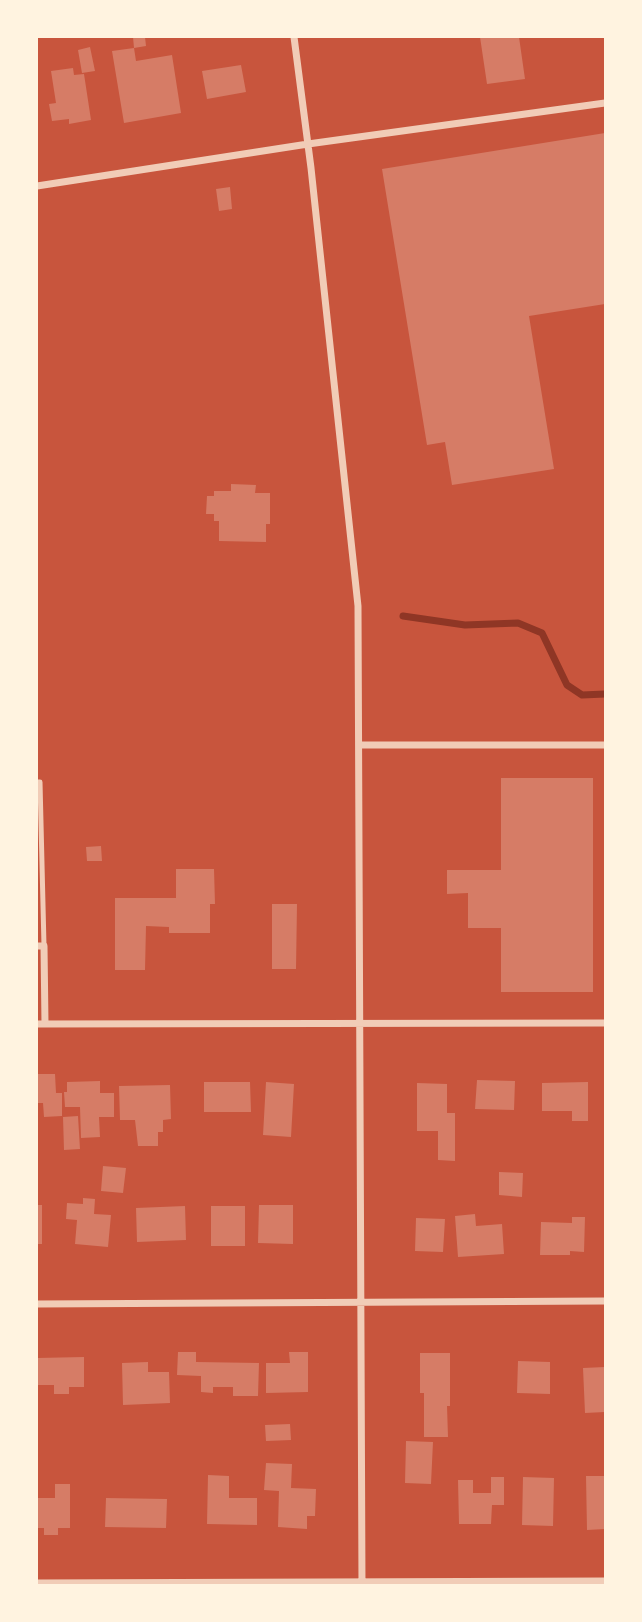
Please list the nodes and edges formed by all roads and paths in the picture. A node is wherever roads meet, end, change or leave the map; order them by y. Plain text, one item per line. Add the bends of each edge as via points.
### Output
1 (294, 37) edge
2 (605, 103) edge
3 (308, 144) junction
4 (37, 186) edge
5 (359, 745) junction
6 (605, 745) edge
7 (37, 782) edge
8 (41, 946) edge
9 (361, 1023) junction
10 (605, 1023) edge
11 (41, 1024) edge
12 (362, 1301) junction
13 (605, 1301) edge
14 (37, 1304) edge
15 (605, 1581) edge
16 (37, 1583) edge
17 (362, 1583) edge

1 - 3 street
2 - 3 street
3 - 4 street
3 - 5 street via 358,606
5 - 6 street
5 - 9 street
7 - 8 lane
8 - 11 street
9 - 10 street
9 - 11 street
9 - 12 street
12 - 13 street
12 - 14 street
12 - 17 street
15 - 17 street
16 - 17 street

